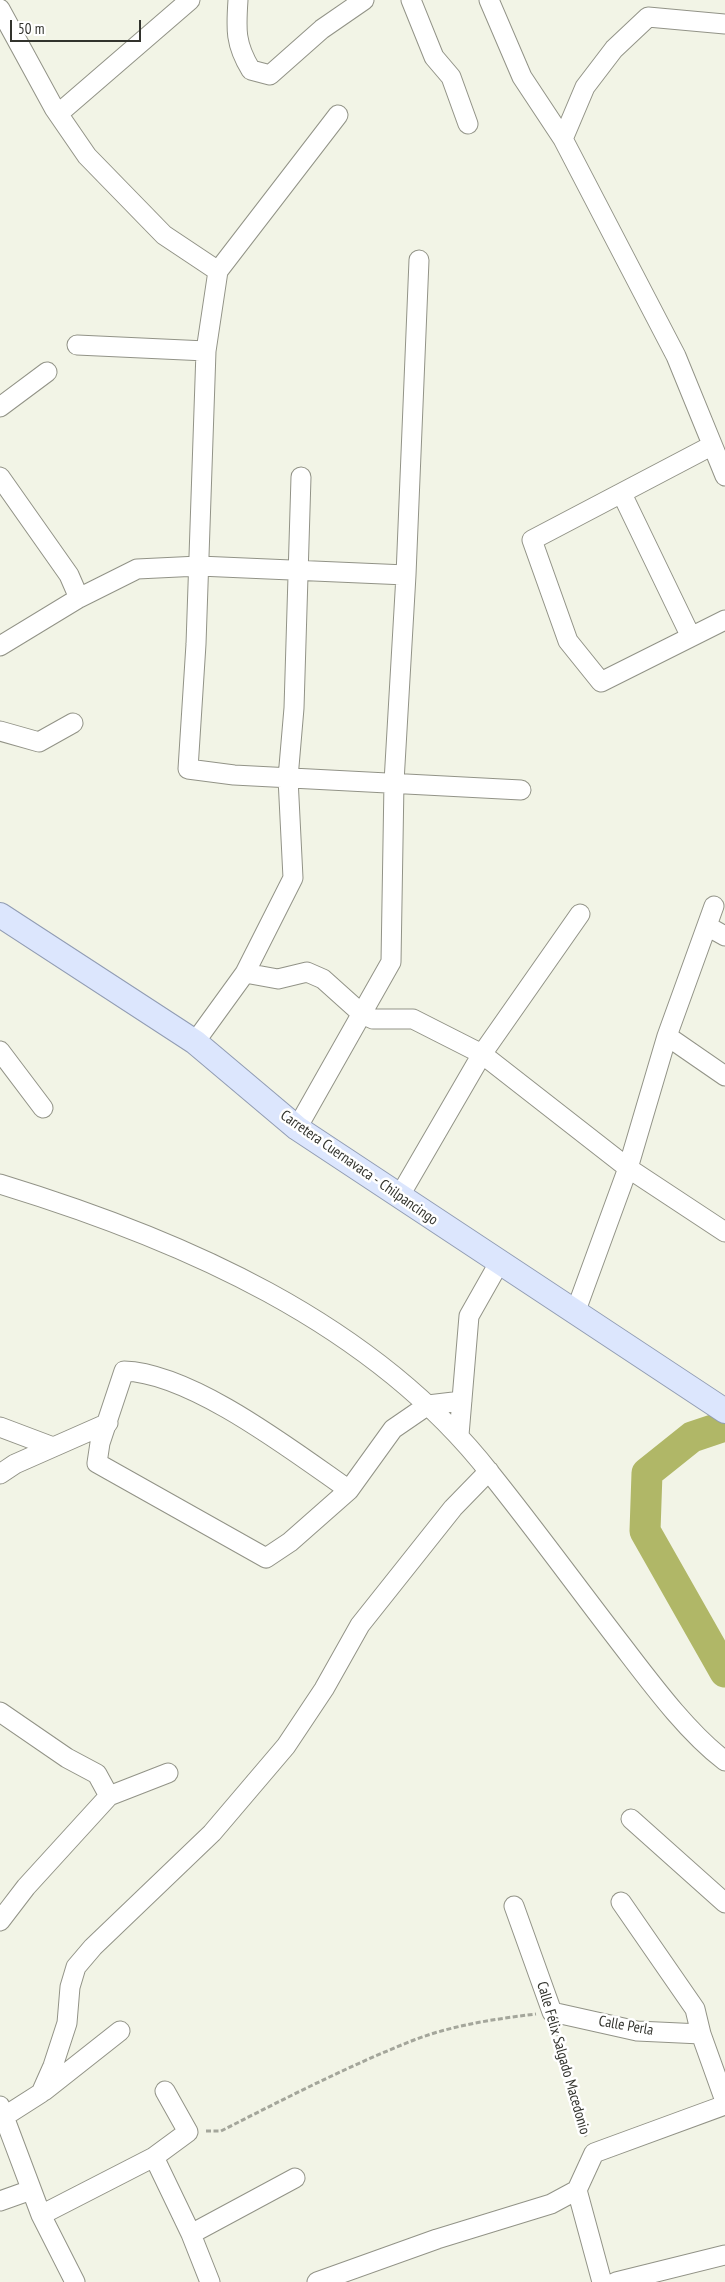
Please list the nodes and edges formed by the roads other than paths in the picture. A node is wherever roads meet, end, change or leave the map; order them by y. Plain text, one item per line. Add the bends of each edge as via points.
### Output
1 (190, 0) edge
2 (238, 0) edge
3 (364, 0) edge
4 (411, 0) edge
5 (489, 0) edge
6 (506, 0) edge
7 (0, 9) edge
8 (498, 18) junction
9 (725, 24) edge
10 (58, 114) junction
11 (338, 114) dead end
12 (468, 124) dead end
13 (563, 139) junction
14 (419, 260) dead end
15 (218, 271) junction
16 (76, 345) dead end
17 (206, 351) junction
18 (47, 372) dead end
19 (0, 406) edge
20 (711, 446) junction
21 (725, 476) edge
22 (0, 477) edge
23 (301, 477) dead end
24 (622, 494) junction
25 (199, 566) junction
26 (299, 570) junction
27 (406, 575) junction
28 (79, 598) junction
29 (725, 620) edge
30 (690, 637) junction
31 (0, 646) edge
32 (73, 723) dead end
33 (0, 731) edge
34 (288, 778) junction
35 (394, 782) junction
36 (521, 790) dead end
37 (714, 906) dead end
38 (580, 914) dead end
39 (0, 915) edge
40 (706, 926) junction
41 (725, 936) edge
42 (245, 973) junction
43 (362, 1014) junction
44 (668, 1036) junction
45 (195, 1042) junction
46 (0, 1051) edge
47 (482, 1054) junction
48 (725, 1076) edge
49 (43, 1108) dead end
50 (297, 1128) junction
51 (628, 1168) junction
52 (0, 1184) edge
53 (399, 1197) junction
54 (725, 1232) edge
55 (499, 1263) junction
56 (576, 1313) junction
57 (462, 1401) junction
58 (428, 1404) junction
59 (717, 1405) edge
60 (108, 1423) junction
61 (0, 1427) edge
62 (459, 1435) junction
63 (53, 1447) junction
64 (489, 1471) junction
65 (0, 1474) edge
66 (349, 1490) junction
67 (0, 1712) edge
68 (725, 1761) edge
69 (168, 1773) dead end
70 (109, 1796) junction
71 (631, 1819) dead end
72 (621, 1902) dead end
73 (725, 1904) edge
74 (514, 1906) dead end
75 (0, 1921) edge
76 (552, 2012) joint
77 (120, 2031) dead end
78 (701, 2034) junction
79 (165, 2092) dead end
80 (41, 2093) junction
81 (725, 2101) edge
82 (725, 2105) edge
83 (3, 2111) edge
84 (154, 2157) junction
85 (295, 2178) dead end
86 (31, 2190) junction
87 (577, 2190) junction
88 (0, 2201) edge
89 (41, 2215) junction
90 (192, 2234) junction
91 (725, 2255) edge
92 (75, 2282) edge
93 (210, 2282) edge
94 (317, 2282) edge
95 (602, 2282) edge
96 (616, 2282) edge

1 - 10 street
2 - 3 street via 236,33 241,54 251,70 270,75 322,29
4 - 12 street via 434,57 451,76
5 - 8 street
6 - 8 street
7 - 10 street
8 - 13 street via 522,77
9 - 13 street via 648,18 614,49 585,86
10 - 15 street via 87,156 164,235
11 - 15 street
13 - 20 street via 676,356
14 - 27 street
15 - 17 street
16 - 17 street
17 - 25 street
18 - 19 street
20 - 21 street
20 - 24 street
22 - 28 street via 68,575
23 - 26 street
24 - 30 street
24 - 30 street via 532,540 568,641 601,682
25 - 26 street
25 - 28 street via 137,569
25 - 34 street via 188,768
26 - 27 street
26 - 34 street
27 - 35 street
28 - 31 street
29 - 30 street
32 - 33 street via 39,742
34 - 35 street
34 - 42 street via 293,878
35 - 36 street
35 - 43 street via 391,962
37 - 40 street
38 - 47 street
39 - 45 main road, Carretera Cuernavaca - Chilpancingo
40 - 41 street
40 - 44 street
42 - 43 street via 278,979 307,972 323,979
42 - 45 street
43 - 47 street via 372,1019 413,1019
43 - 50 street
44 - 48 street
44 - 51 street
45 - 50 main road, Carretera Cuernavaca - Chilpancingo
46 - 49 street
47 - 51 street
47 - 53 street
50 - 53 main road, Carretera Cuernavaca - Chilpancingo
51 - 54 street
51 - 56 street
52 - 58 street via 78,1208 218,1266 316,1319
53 - 55 main road, Carretera Cuernavaca - Chilpancingo
55 - 56 main road, Carretera Cuernavaca - Chilpancingo
55 - 57 street via 469,1316
56 - 59 main road, Carretera Cuernavaca - Chilpancingo
57 - 58 street
57 - 62 street
58 - 62 street
58 - 66 street via 393,1430
60 - 63 street
60 - 66 street via 124,1371 143,1372 178,1384 241,1417
60 - 66 street via 97,1463 266,1558 290,1542
61 - 63 street
62 - 64 street
63 - 65 street
64 - 68 street via 651,1683 711,1751
64 - 80 street via 453,1508 360,1625 324,1689 286,1746 212,1832 76,1968 70,1987 67,2023
67 - 70 street via 67,1758 97,1774
69 - 70 street
70 - 75 street via 26,1887
71 - 73 street
72 - 78 street via 695,2009
74 - 76 street, Calle Félix Salgado Macedonio
76 - 78 street, Calle Perla via 637,2031
77 - 80 street
78 - 81 street
79 - 84 street via 188,2132
80 - 83 street
82 - 87 street via 594,2152
83 - 86 street
84 - 89 street
84 - 90 street
85 - 90 street
86 - 88 street
86 - 89 street
87 - 94 street via 551,2204 437,2239
87 - 95 street
89 - 92 street
90 - 93 street
91 - 96 street

